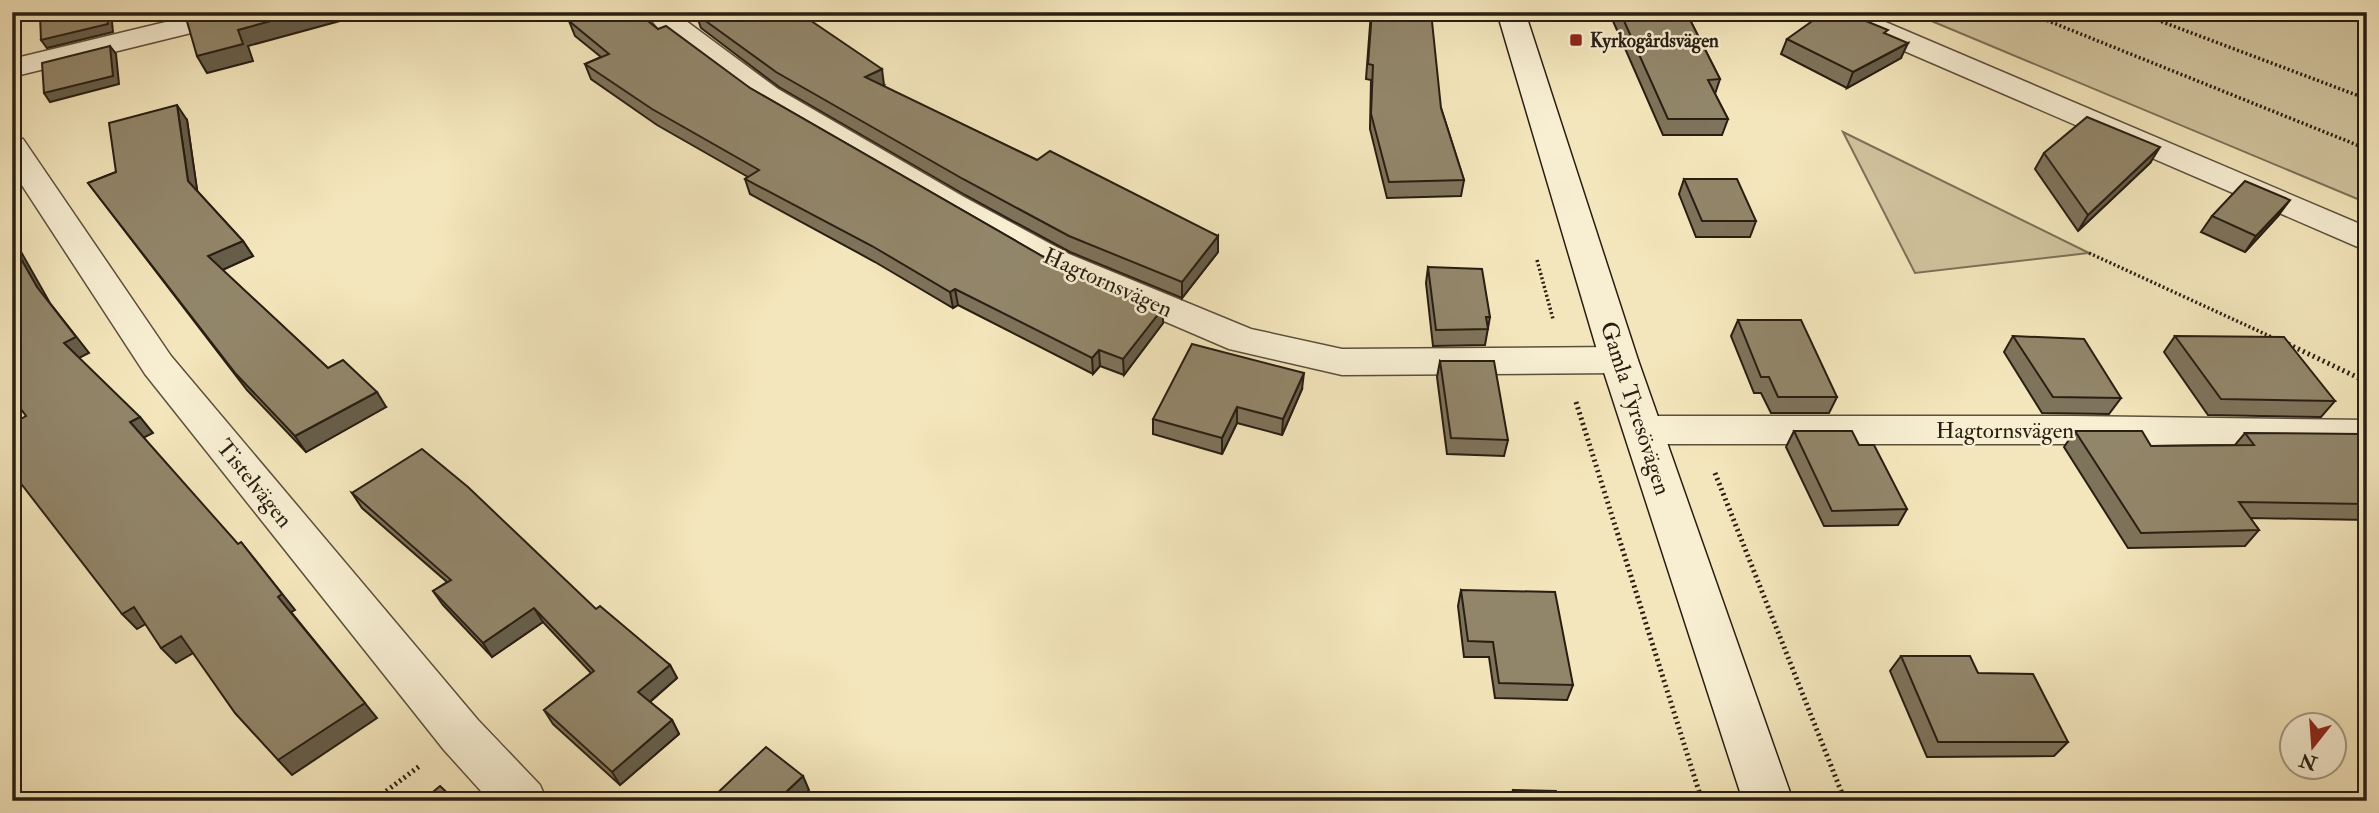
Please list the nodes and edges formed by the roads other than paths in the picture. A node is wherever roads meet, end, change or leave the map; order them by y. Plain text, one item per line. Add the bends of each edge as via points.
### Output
1 (242, 12) edge
2 (659, 12) edge
3 (1511, 12) edge
4 (1838, 12) edge
5 (12, 68) edge
6 (12, 146) edge
7 (2367, 240) edge
8 (1619, 360) junction
9 (1643, 430) junction
10 (2367, 434) edge
11 (522, 801) edge
12 (1768, 801) edge

1 - 5 street
2 - 8 street, Hagtornsvägen via 767,94 952,204 1057,262 1242,340 1342,362
3 - 8 street, Gamla Tyresövägen
4 - 7 street
6 - 11 street, Tistelvägen via 158,365 461,735
8 - 9 street, Gamla Tyresövägen
9 - 10 street, Hagtornsvägen
9 - 12 street, Gamla Tyresövägen

